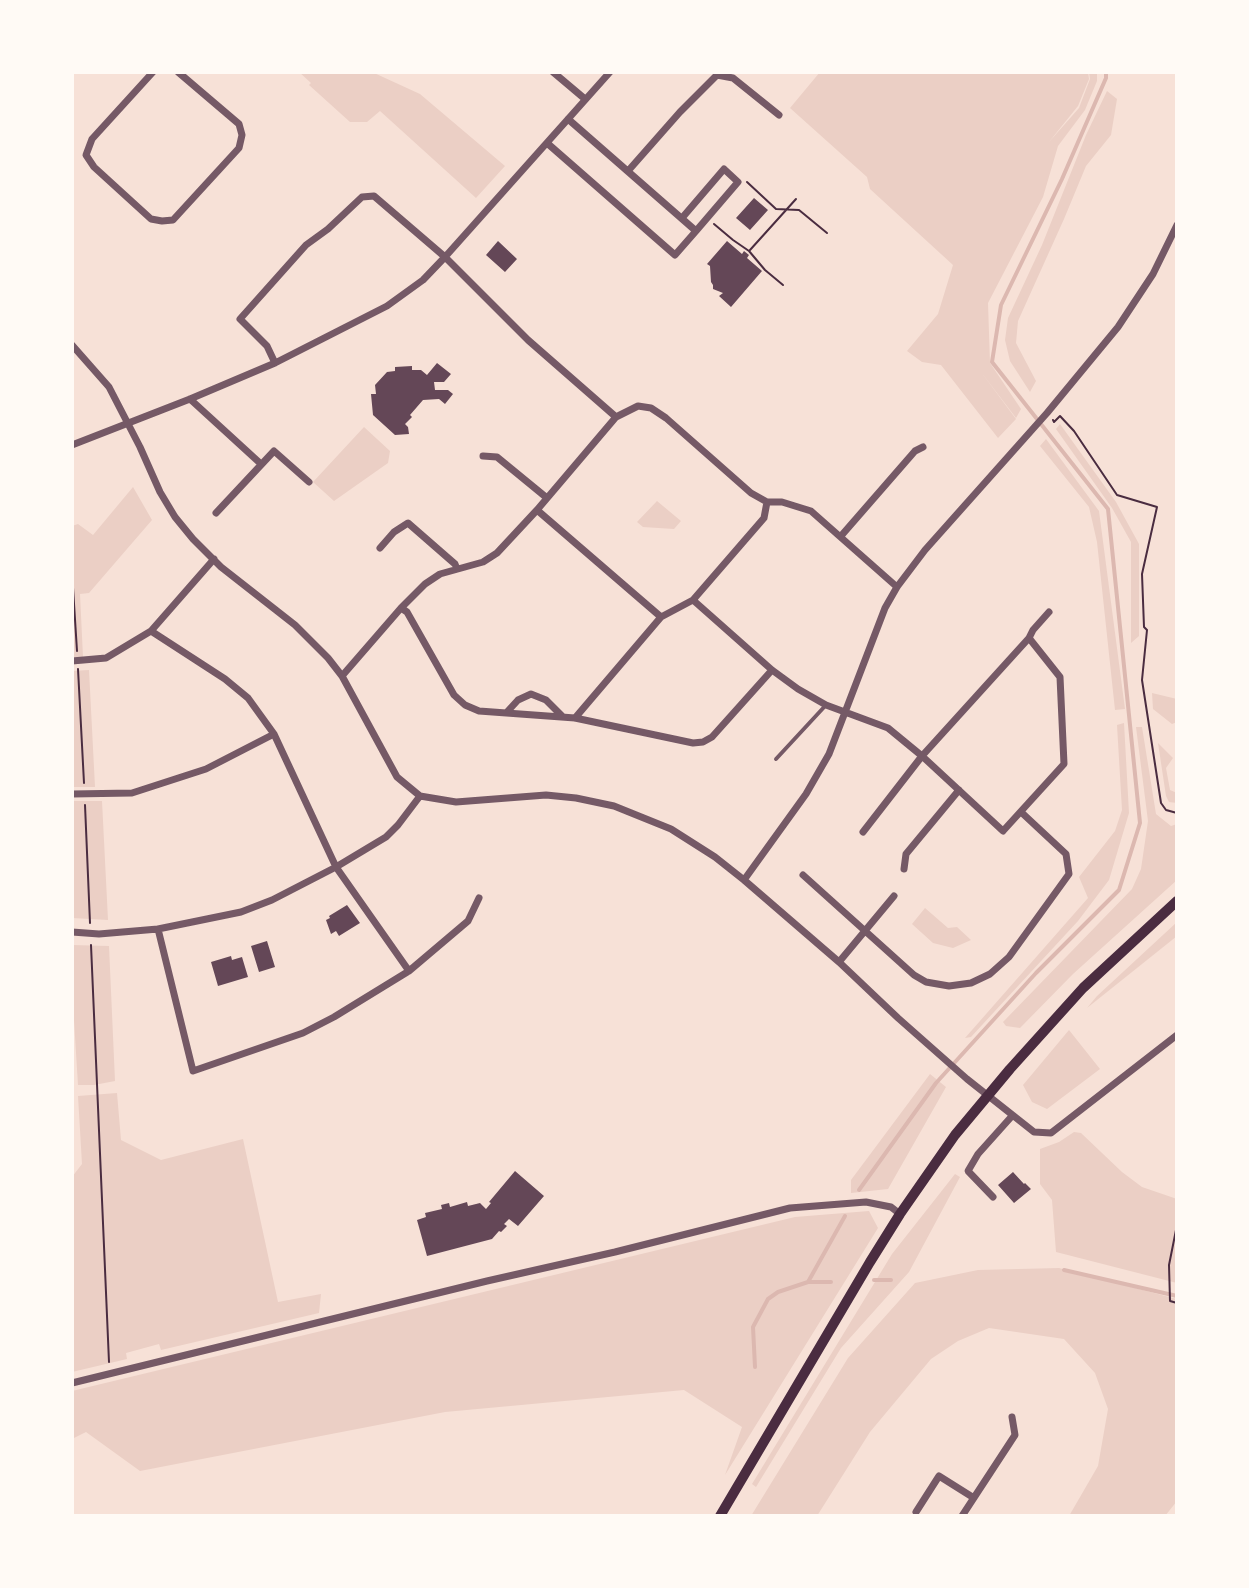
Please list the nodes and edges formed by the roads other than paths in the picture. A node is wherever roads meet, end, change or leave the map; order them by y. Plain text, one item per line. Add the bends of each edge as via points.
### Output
1 (153, 72) edge
2 (178, 72) edge
3 (553, 72) edge
4 (610, 72) edge
5 (585, 99) junction
6 (779, 115) dead end
7 (568, 119) junction
8 (547, 143) junction
9 (628, 171) junction
10 (682, 218) junction
11 (1177, 225) edge
12 (696, 231) junction
13 (445, 257) junction
14 (72, 345) edge
15 (275, 363) junction
16 (190, 399) junction
17 (616, 417) junction
18 (128, 423) junction
19 (72, 445) edge
20 (923, 447) dead end
21 (483, 456) dead end
22 (261, 464) junction
23 (309, 482) dead end
24 (547, 498) junction
25 (767, 502) junction
26 (537, 510) junction
27 (216, 513) dead end
28 (841, 536) junction
29 (380, 548) dead end
30 (214, 559) junction
31 (457, 569) junction
32 (897, 587) junction
33 (693, 600) junction
34 (401, 608) junction
35 (1049, 612) dead end
36 (661, 617) junction
37 (151, 631) junction
38 (1029, 638) junction
39 (75, 661) edge
40 (772, 670) junction
41 (342, 676) junction
42 (826, 705) junction
43 (507, 712) junction
44 (845, 714) junction
45 (562, 717) junction
46 (575, 718) junction
47 (274, 734) junction
48 (922, 756) junction
49 (776, 759) dead end
50 (959, 790) junction
51 (72, 794) edge
52 (420, 796) junction
53 (1021, 812) junction
54 (863, 832) dead end
55 (336, 867) junction
56 (904, 869) dead end
57 (803, 875) dead end
58 (744, 880) junction
59 (894, 896) dead end
60 (479, 898) dead end
61 (1177, 901) edge
62 (158, 929) junction
63 (864, 930) junction
64 (72, 932) edge
65 (839, 962) junction
66 (409, 971) junction
67 (1177, 1035) edge
68 (987, 1096) junction
69 (1012, 1116) junction
70 (993, 1197) dead end
71 (900, 1214) junction
72 (72, 1383) edge
73 (1012, 1417) dead end
74 (974, 1498) junction
75 (917, 1515) edge
76 (720, 1516) edge
77 (962, 1516) edge

1 - 2 street via 92,139 86,155 151,219 162,221 173,220 239,148 242,135 239,124
3 - 5 street
4 - 5 street
5 - 7 street
6 - 9 street via 733,78 717,75
7 - 8 street
7 - 9 street
8 - 12 street via 675,255
8 - 13 street
9 - 10 street
10 - 12 street
10 - 12 street via 724,169 738,182
11 - 32 street via 1153,274 1100,350
13 - 15 street via 387,306
13 - 15 street via 374,196 362,197 306,245 240,319 267,346
13 - 17 street
14 - 18 street via 109,387
15 - 16 street
16 - 18 street
16 - 22 street
17 - 24 street
17 - 25 street via 638,406 651,408
18 - 19 street
18 - 30 street via 160,492
20 - 28 street
21 - 24 street via 497,457
22 - 23 street via 274,451
22 - 27 street
24 - 26 street
25 - 28 street via 811,511
25 - 33 street via 764,518
26 - 31 street via 497,553
26 - 36 street
28 - 32 street
29 - 31 street via 408,523
30 - 37 street
30 - 41 street via 295,625
31 - 34 street via 425,584
32 - 44 street
33 - 36 street
33 - 40 street
34 - 41 street
34 - 43 street via 454,695 479,711
35 - 38 street
36 - 46 street
37 - 39 street via 106,658
37 - 47 street via 248,698
38 - 48 street
38 - 53 street via 1060,677 1064,764
40 - 42 street
40 - 46 street via 703,742
41 - 52 street via 397,777
42 - 44 street
42 - 49 lane
43 - 45 street
43 - 45 street via 531,694 546,700
44 - 48 street via 888,728
44 - 58 street via 806,794
45 - 46 street
47 - 51 street via 206,769 132,793
47 - 55 street
48 - 50 street
48 - 54 street
50 - 53 street via 1003,831
50 - 56 street via 906,854
52 - 55 street via 386,837
52 - 58 street via 456,802 546,795 614,806 671,829
53 - 63 street via 1066,854 1069,874 1009,957 990,974 949,986 926,982
55 - 62 street via 241,912
55 - 66 street
57 - 63 street
58 - 65 street
59 - 63 street
60 - 66 street via 468,921
61 - 68 main road via 1083,988
62 - 64 street
62 - 66 street via 193,1071 303,1033
63 - 65 street
65 - 68 street
67 - 69 street via 1051,1133 1034,1132
68 - 69 street
68 - 71 main road
69 - 70 street via 968,1171
71 - 72 street via 866,1202 790,1208
71 - 76 main road
73 - 74 street via 1015,1435
74 - 75 street via 939,1476
74 - 77 street

